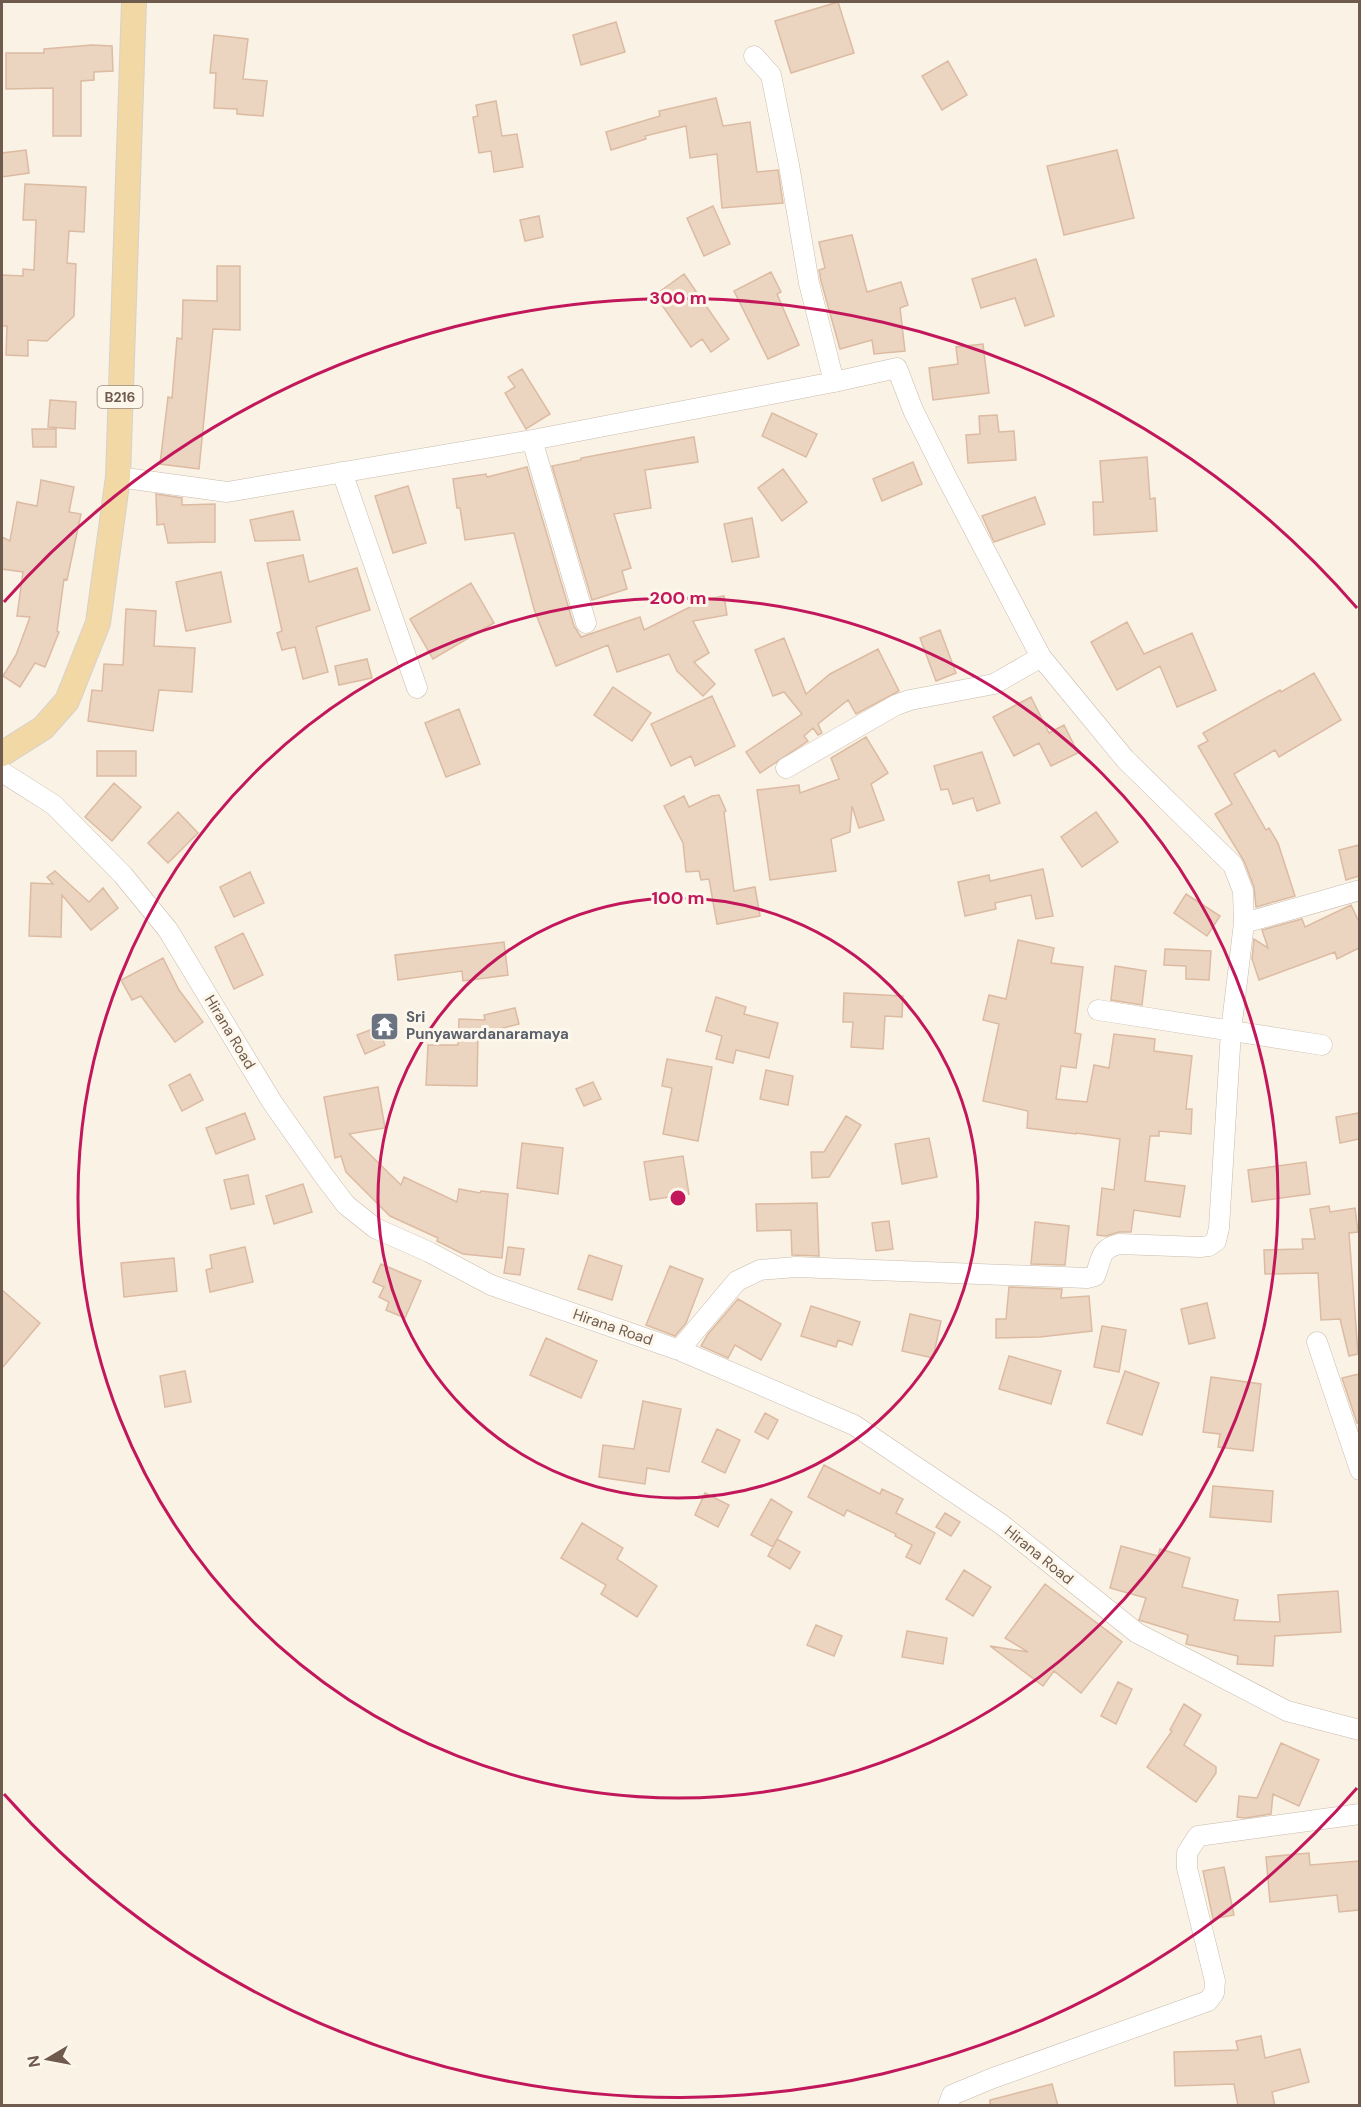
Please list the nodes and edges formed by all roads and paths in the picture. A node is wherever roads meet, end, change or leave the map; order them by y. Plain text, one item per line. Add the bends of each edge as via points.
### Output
1 (134, 2) edge
2 (754, 56) dead end
3 (834, 382) junction
4 (532, 440) junction
5 (342, 472) junction
6 (118, 477) junction
7 (586, 623) dead end
8 (1041, 657) junction
9 (417, 688) dead end
10 (2, 754) edge
11 (786, 768) dead end
12 (2, 772) edge
13 (1359, 890) edge
14 (1244, 923) junction
15 (1098, 1010) dead end
16 (1231, 1031) junction
17 (1322, 1045) dead end
18 (1317, 1342) dead end
19 (679, 1350) junction
20 (1359, 1470) edge
21 (1359, 1730) edge
22 (1359, 1814) edge
23 (948, 2106) edge

1 - 6 main road, B216
2 - 3 street via 771,75 808,283
3 - 4 street
3 - 8 street via 897,368 947,478
4 - 5 street
4 - 7 street
5 - 6 street via 227,492
5 - 9 street
6 - 10 main road, B216 via 98,623 67,701 43,728
8 - 11 street via 994,684 896,705
8 - 14 street via 1125,759 1233,865 1243,891
12 - 19 street, Hirana Road via 54,805 123,875 168,930 272,1102 346,1205 375,1228 491,1285
13 - 14 street
14 - 16 street
15 - 16 street
16 - 17 street
16 - 19 street via 1219,1228 1216,1241 1209,1246 1119,1244 1108,1247 1095,1276 1087,1278 796,1267 760,1270 736,1281
18 - 20 street
19 - 21 street, Hirana Road via 854,1425 1001,1524 1137,1633 1287,1711
22 - 23 street via 1198,1836 1187,1853 1186,1868 1215,1981 1214,1993 1208,2001 993,2078 952,2095

